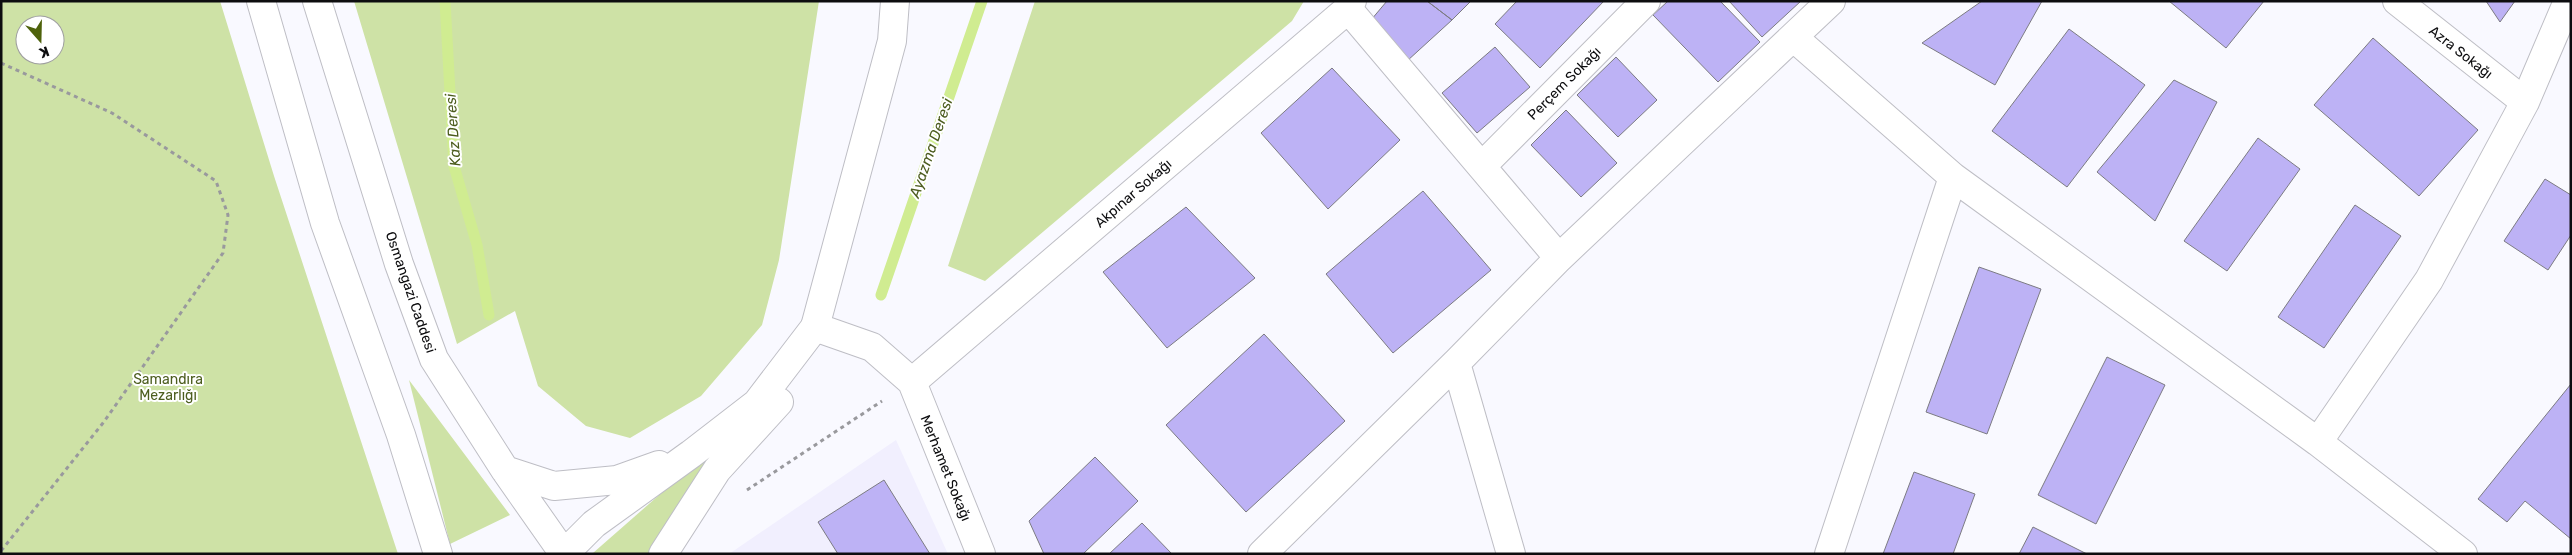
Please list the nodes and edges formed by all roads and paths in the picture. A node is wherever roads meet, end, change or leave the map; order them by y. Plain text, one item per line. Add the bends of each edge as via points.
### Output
1 (261, 1) edge
2 (317, 1) edge
3 (895, 1) edge
4 (1646, 1) edge
5 (1831, 1) edge
6 (2397, 1) edge
7 (2568, 1) edge
8 (1350, 5) edge
9 (1793, 37) junction
10 (1, 63) edge
11 (2524, 102) junction
12 (1482, 166) junction
13 (1953, 177) junction
14 (1559, 258) junction
15 (815, 327) junction
16 (1456, 363) junction
17 (912, 382) junction
18 (2318, 442) junction
19 (691, 454) junction
20 (505, 470) junction
21 (745, 491) dead end
22 (1, 552) edge
23 (438, 554) edge
24 (564, 554) edge
25 (663, 554) edge
26 (981, 554) edge
27 (1262, 554) edge
28 (1511, 554) edge
29 (1829, 554) edge
30 (2463, 554) edge

1 - 23 street via 325,223 401,435
2 - 20 street, Osmangazi Caddesi via 399,264 434,359
3 - 15 street via 892,41
4 - 12 street, Perçem Sokağı
5 - 9 street
6 - 11 street, Azra Sokağı
7 - 11 street
8 - 12 street
8 - 17 street, Akpınar Sokağı
9 - 13 street
9 - 14 street
10 - 22 path via 112,112 216,181 228,216 224,253 103,423
11 - 18 street via 2429,280
12 - 14 street
13 - 18 street
13 - 29 street
14 - 16 street
15 - 17 street via 872,347
15 - 19 street via 757,403
15 - 25 street via 779,402 717,470
16 - 27 street
16 - 28 street
17 - 21 path
17 - 26 street, Merhamet Sokağı
18 - 30 street
19 - 20 street via 617,480 554,486
19 - 24 street via 594,524
20 - 24 street, Osmangazi Caddesi

